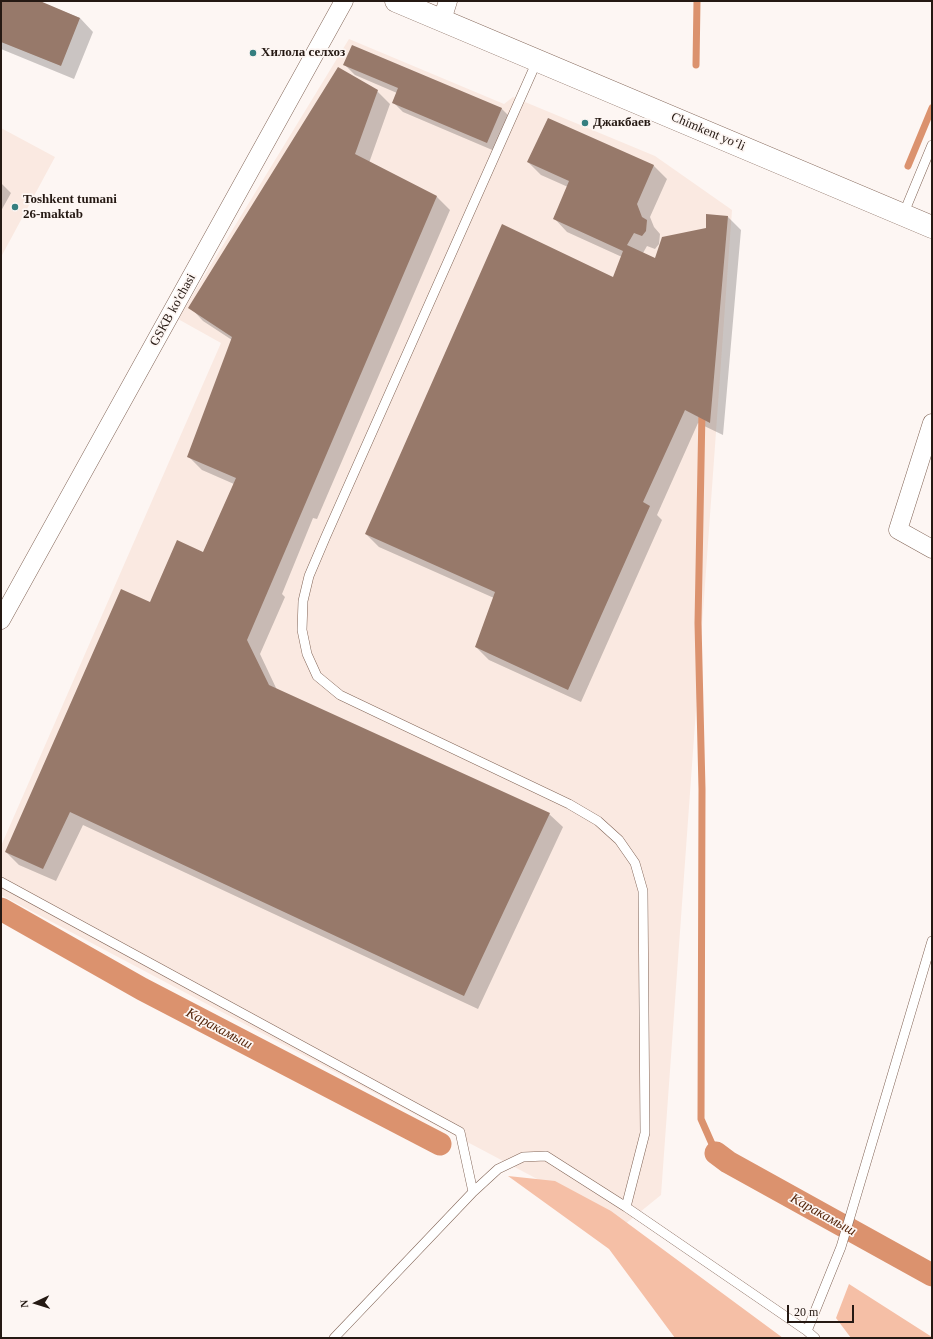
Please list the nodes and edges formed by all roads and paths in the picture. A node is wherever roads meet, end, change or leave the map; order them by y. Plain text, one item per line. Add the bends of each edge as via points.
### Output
1 (344, 1) edge
2 (396, 1) edge
3 (445, 11) edge
4 (537, 61) junction
5 (932, 145) edge
6 (903, 215) junction
7 (932, 227) edge
8 (932, 423) edge
9 (932, 549) edge
10 (1, 620) edge
11 (1, 882) edge
12 (932, 941) edge
13 (473, 1192) junction
14 (626, 1207) junction
15 (808, 1331) junction
16 (334, 1338) edge
17 (815, 1338) edge

1 - 10 street, GSKB ko'chasi
2 - 3 highway, Chimkent yo‘li
3 - 4 highway, Chimkent yo‘li
4 - 6 highway, Chimkent yo‘li
4 - 14 lane via 309,576 303,601 302,630 307,654 318,676 340,695 569,804 598,821 619,840 635,863 642,891 645,1133
5 - 6 lane
6 - 7 highway, Chimkent yo‘li
8 - 9 street via 898,530
11 - 13 lane via 460,1132
12 - 15 lane via 841,1247
13 - 14 lane via 498,1168 523,1156 546,1156
13 - 16 lane
14 - 15 lane
15 - 17 lane

